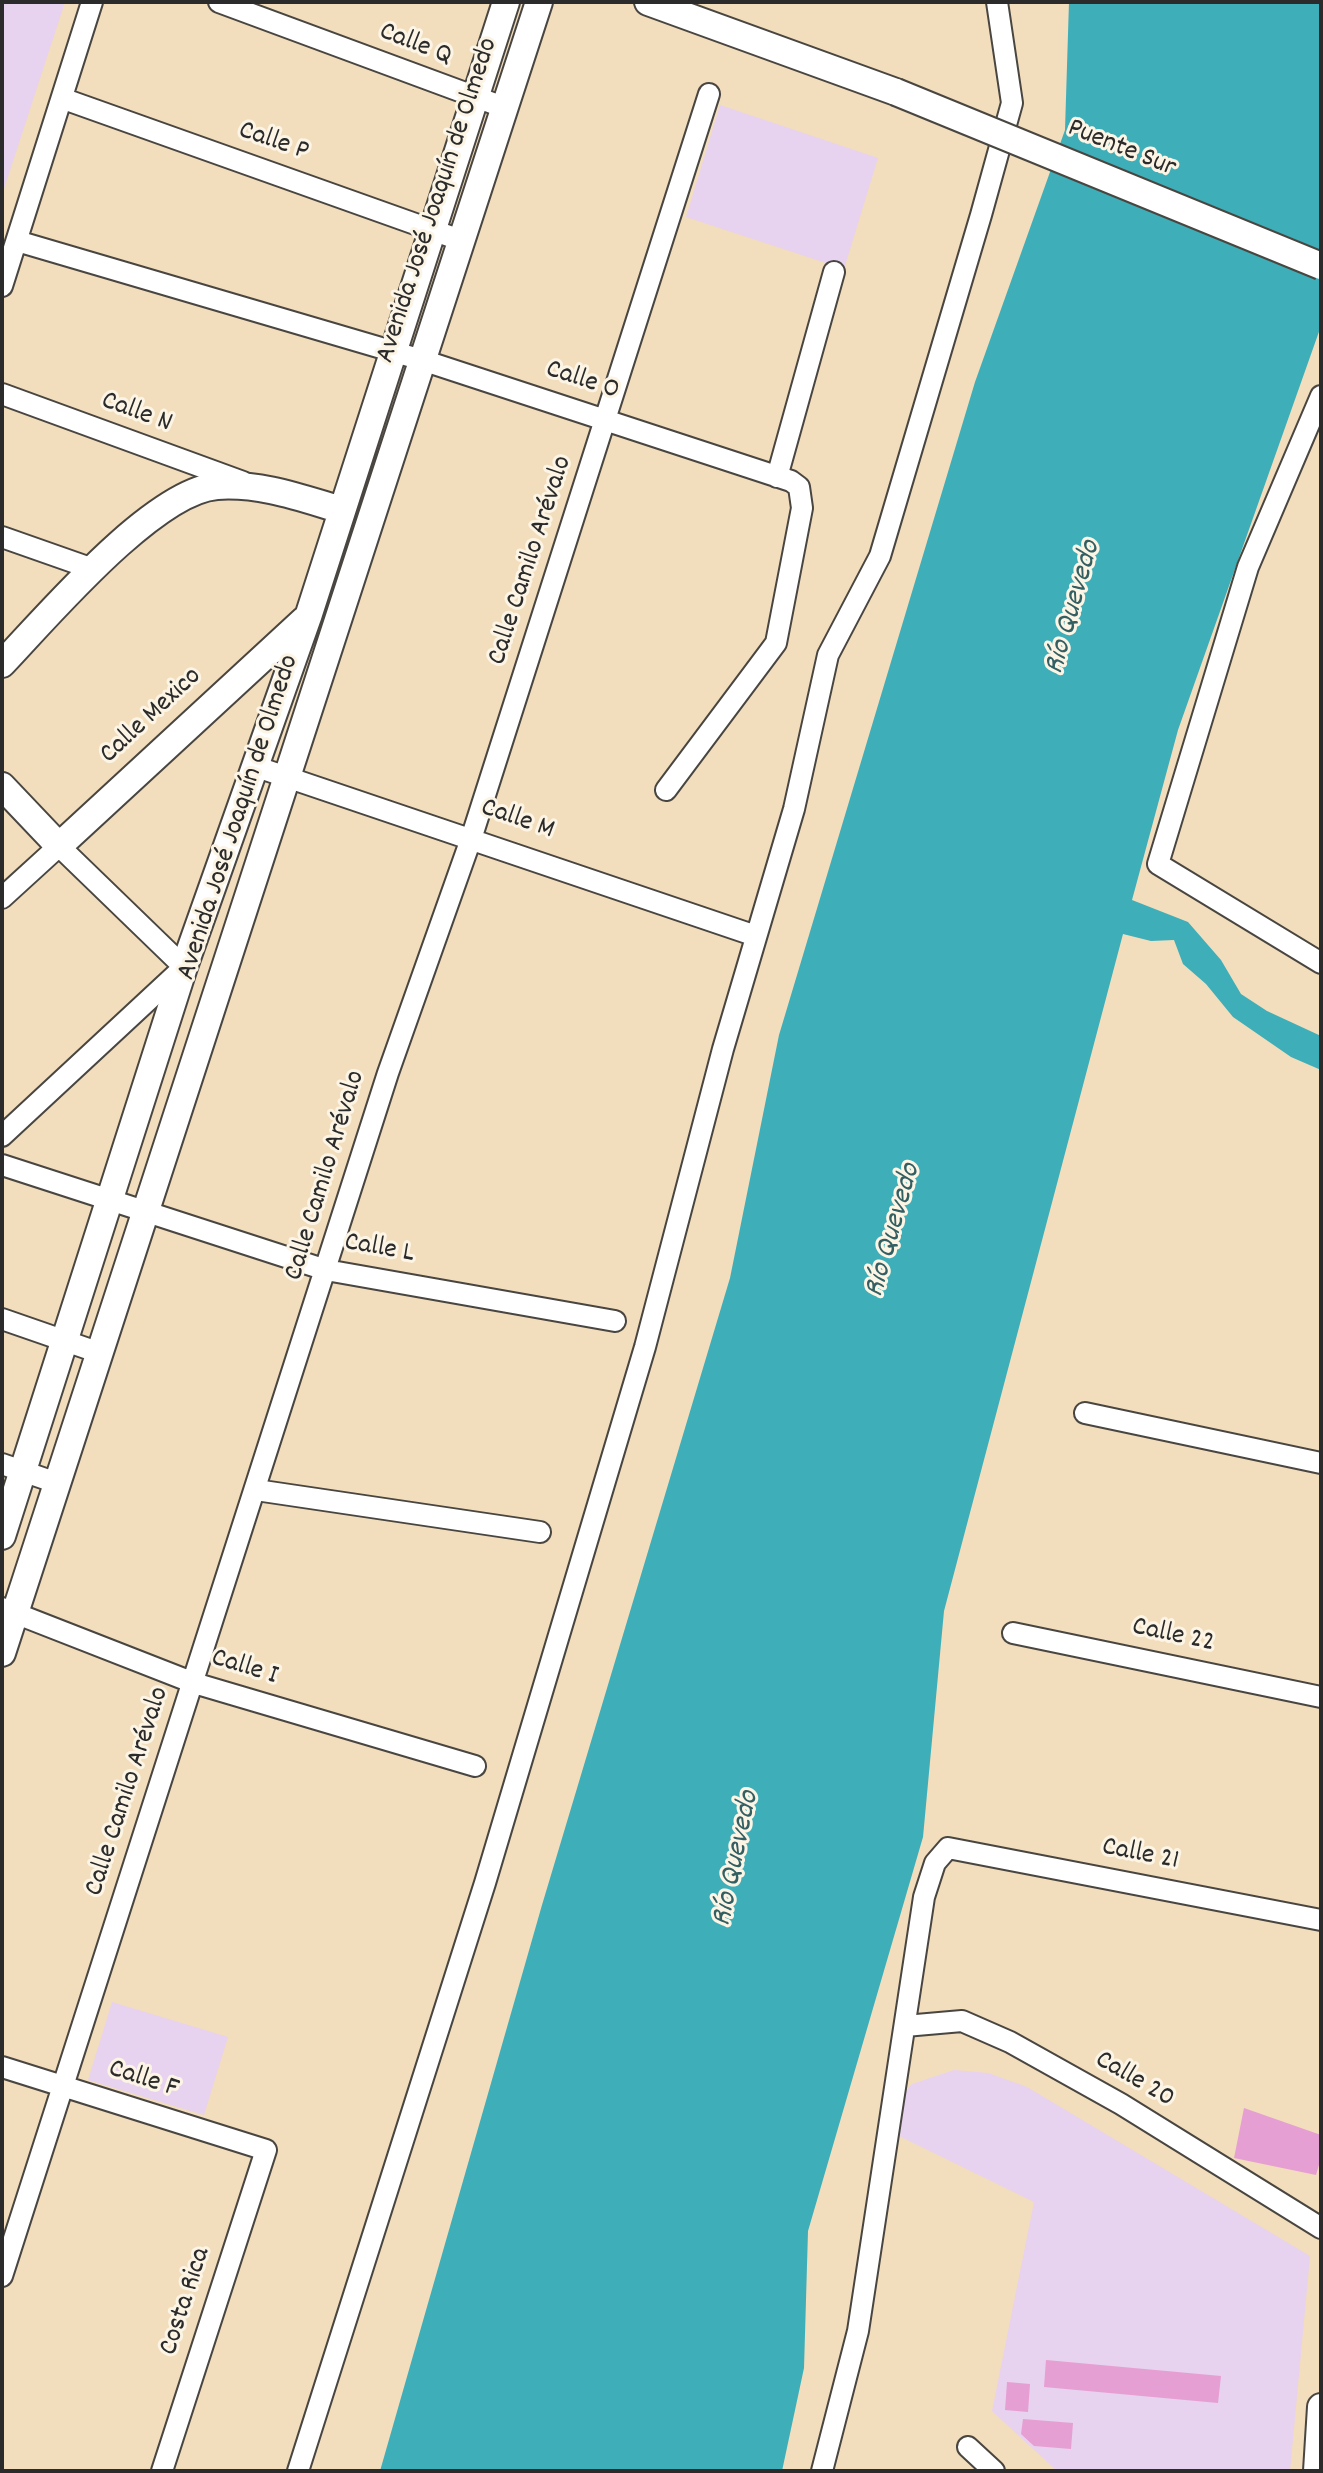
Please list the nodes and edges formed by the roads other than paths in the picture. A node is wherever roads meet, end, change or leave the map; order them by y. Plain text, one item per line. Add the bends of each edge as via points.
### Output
1 (92, 2) edge
2 (219, 2) edge
3 (506, 2) edge
4 (539, 2) edge
5 (649, 2) edge
6 (997, 2) edge
7 (709, 94) dead end
8 (475, 98) junction
9 (64, 99) junction
10 (503, 107) junction
11 (433, 229) junction
12 (17, 241) junction
13 (463, 241) junction
14 (1321, 266) edge
15 (834, 272) dead end
16 (2, 286) edge
17 (394, 353) junction
18 (422, 360) junction
19 (2, 394) edge
20 (1321, 396) edge
21 (607, 420) junction
22 (777, 477) junction
23 (252, 485) junction
24 (342, 510) junction
25 (2, 537) edge
26 (93, 569) junction
27 (348, 587) junction
28 (308, 617) junction
29 (2, 664) edge
30 (257, 767) junction
31 (287, 777) junction
32 (2, 786) edge
33 (666, 790) dead end
34 (471, 839) junction
35 (59, 846) junction
36 (2, 898) edge
37 (756, 936) junction
38 (1316, 961) edge
39 (184, 967) junction
40 (2, 1136) edge
41 (2, 1165) edge
42 (112, 1199) junction
43 (146, 1211) junction
44 (326, 1270) junction
45 (2, 1319) edge
46 (615, 1321) dead end
47 (66, 1341) junction
48 (100, 1353) junction
49 (1085, 1413) dead end
50 (1321, 1463) edge
51 (12, 1468) edge
52 (57, 1483) junction
53 (256, 1490) junction
54 (540, 1532) dead end
55 (2, 1536) edge
56 (8, 1611) edge
57 (1013, 1633) dead end
58 (2, 1653) edge
59 (194, 1683) junction
60 (1321, 1697) edge
61 (475, 1766) dead end
62 (1321, 1920) edge
63 (905, 2026) junction
64 (2, 2067) edge
65 (62, 2085) junction
66 (266, 2150) joint
67 (1321, 2228) edge
68 (2, 2276) edge
69 (1320, 2424) edge
70 (968, 2447) dead end
71 (162, 2471) edge
72 (298, 2471) edge
73 (822, 2471) edge
74 (994, 2471) edge
75 (1317, 2471) edge

1 - 9 street
2 - 8 street, Calle Q
3 - 8 main road, Avenida José Joaquín de Olmedo
4 - 10 main road, Avenida José Joaquín de Olmedo
5 - 14 main road, Puente Sur, bridge via 896,92
6 - 37 street via 1012,103 880,556 828,655 794,809
7 - 21 street, Calle Camilo Arévalo
8 - 10 street, Calle Q
8 - 11 main road, Avenida José Joaquín de Olmedo
9 - 11 street, Calle P
9 - 12 street
10 - 13 main road, Avenida José Joaquín de Olmedo
11 - 13 street, Calle P
11 - 17 main road, Avenida José Joaquín de Olmedo
12 - 16 street
12 - 17 street, Calle O
13 - 18 main road, Avenida José Joaquín de Olmedo
15 - 22 street
17 - 18 street, Calle O
17 - 24 main road, Avenida José Joaquín de Olmedo
18 - 21 street, Calle O
18 - 27 main road, Avenida José Joaquín de Olmedo
19 - 23 street, Calle N
20 - 38 street via 1248,567 1158,864
21 - 22 street, Calle O
21 - 34 street, Calle Camilo Arévalo
22 - 33 street, Calle O via 799,487 802,508 776,643
23 - 24 main road
23 - 26 main road via 213,486 180,499
24 - 28 main road, Avenida José Joaquín de Olmedo
25 - 26 street
26 - 29 main road
27 - 28 main road, Calle Mexico
27 - 31 main road, Avenida José Joaquín de Olmedo
28 - 30 main road, Avenida José Joaquín de Olmedo
28 - 35 main road, Calle Mexico
30 - 31 street, Calle M
30 - 39 main road, Avenida José Joaquín de Olmedo
31 - 34 street, Calle M
31 - 43 main road, Avenida José Joaquín de Olmedo
32 - 35 main road
34 - 37 street, Calle M
34 - 44 street, Calle Camilo Arévalo via 388,1073
35 - 36 street, Calle Mexico
35 - 39 street
37 - 72 street via 631,1393 480,1898
39 - 40 street
39 - 42 main road, Avenida José Joaquín de Olmedo
41 - 42 street, Calle L
42 - 43 street, Calle L
42 - 47 main road, Avenida José Joaquín de Olmedo
43 - 44 street, Calle L
43 - 48 main road, Avenida José Joaquín de Olmedo
44 - 46 street, Calle L
44 - 53 street, Calle Camilo Arévalo
45 - 47 street
47 - 48 street
47 - 51 main road, Avenida José Joaquín de Olmedo
48 - 52 main road, Avenida José Joaquín de Olmedo
49 - 50 street
51 - 52 street
51 - 55 main road, Avenida José Joaquín de Olmedo
52 - 56 main road, Avenida José Joaquín de Olmedo
53 - 54 street
53 - 59 street, Calle Camilo Arévalo
56 - 58 main road, Avenida José Joaquín de Olmedo
56 - 59 street, Calle I
57 - 60 street, Calle 22
59 - 61 street, Calle I
59 - 65 street, Calle Camilo Arévalo
62 - 63 street, Calle 21 via 948,1848 935,1863 924,1897
63 - 67 street, Calle 20 via 962,2021 1010,2042
63 - 73 street via 858,2331
64 - 65 street, Calle F
65 - 66 street, Calle F
65 - 68 street, Calle Camilo Arévalo
66 - 71 street, Costa Rica
69 - 75 main road
70 - 74 street

